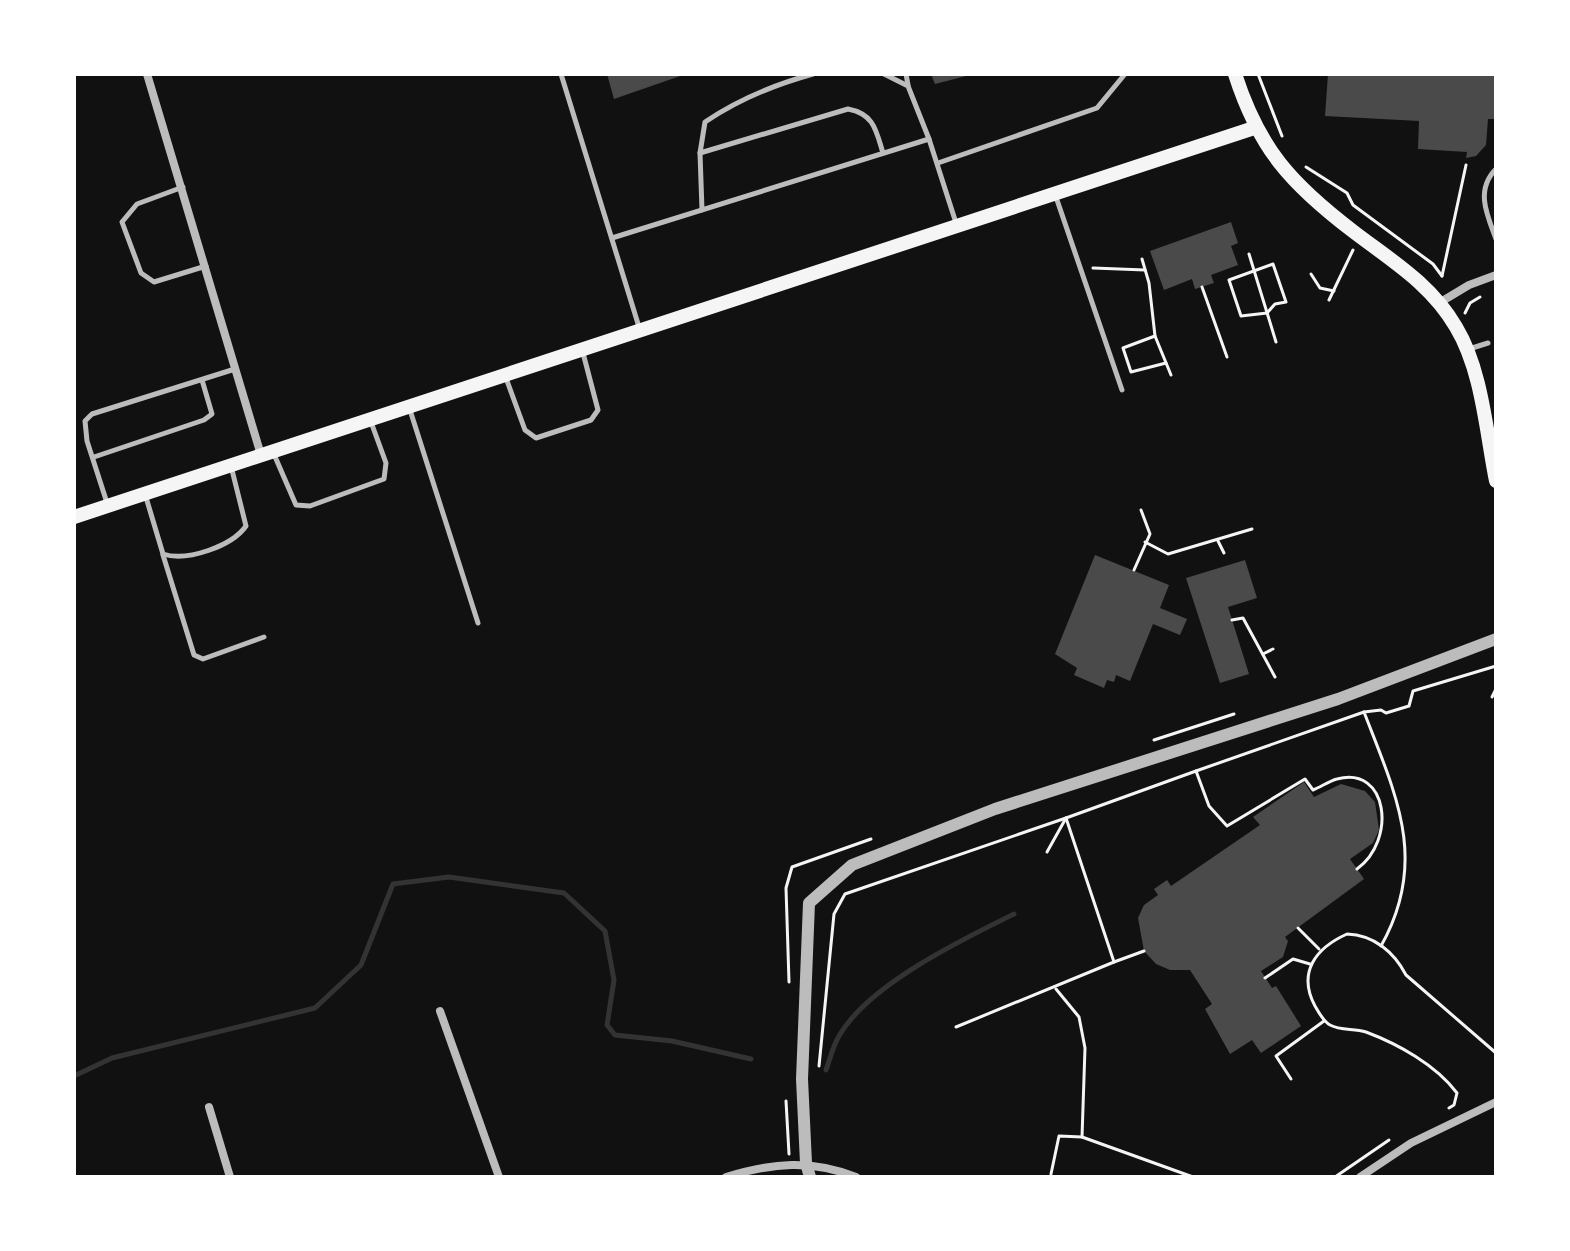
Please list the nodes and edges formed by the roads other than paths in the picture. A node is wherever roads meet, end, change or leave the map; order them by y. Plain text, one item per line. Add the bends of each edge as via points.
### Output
1 (147, 74) edge
2 (561, 74) edge
3 (813, 74) edge
4 (884, 74) edge
5 (906, 74) edge
6 (1125, 74) edge
7 (1235, 74) edge
8 (908, 86) junction
9 (1254, 128) junction
10 (929, 139) junction
11 (700, 153) junction
12 (883, 153) junction
13 (938, 163) junction
14 (1496, 169) edge
15 (183, 187) junction
16 (1055, 192) junction
17 (702, 210) junction
18 (956, 223) junction
19 (612, 238) junction
20 (1496, 239) edge
21 (207, 266) junction
22 (1496, 275) edge
23 (1439, 303) junction
24 (639, 328) junction
25 (1488, 343) dead end
26 (581, 347) junction
27 (1468, 350) junction
28 (235, 369) junction
29 (504, 373) junction
30 (202, 380) junction
31 (1122, 390) dead end
32 (409, 405) junction
33 (370, 418) junction
34 (267, 453) junction
35 (94, 457) junction
36 (230, 465) junction
37 (1496, 481) edge
38 (145, 494) junction
39 (108, 506) junction
40 (74, 517) edge
41 (163, 554) junction
42 (478, 623) dead end
43 (264, 637) dead end
44 (1496, 639) edge
45 (440, 1011) dead end
46 (1496, 1102) edge
47 (209, 1107) dead end
48 (806, 1163) junction
49 (230, 1177) edge
50 (499, 1177) edge
51 (726, 1177) edge
52 (810, 1177) edge
53 (856, 1177) edge
54 (1360, 1177) edge

1 - 15 street
2 - 19 lane
3 - 11 lane via 734,102 705,122
4 - 8 lane
5 - 8 lane
6 - 13 lane via 1097,108
7 - 9 main road
8 - 10 lane
9 - 16 main road
9 - 23 main road via 1275,161 1359,236 1420,281
10 - 12 lane
10 - 13 lane
11 - 12 lane via 848,109 864,112 874,124
11 - 17 lane
12 - 17 lane
13 - 18 lane
14 - 20 lane via 1483,190
15 - 21 street
15 - 21 lane via 137,204 122,222 141,273 154,282
16 - 18 main road
16 - 31 lane
17 - 19 lane
18 - 24 main road
19 - 24 lane
21 - 28 street
22 - 23 street
23 - 27 main road
24 - 26 main road
25 - 27 lane
26 - 29 main road
26 - 29 lane via 598,410 591,420 546,437 536,438 525,430
27 - 37 main road
28 - 30 lane
28 - 34 street
29 - 32 main road
30 - 35 lane via 212,414 204,420
30 - 35 lane via 92,414 85,421
32 - 33 main road
32 - 42 lane
33 - 34 main road
33 - 34 lane via 386,463 384,479 310,506 296,505
34 - 36 main road
35 - 39 lane
36 - 38 main road
36 - 41 lane via 246,526 237,539 176,559
38 - 39 main road
38 - 41 lane
39 - 40 main road
41 - 43 lane via 194,655 203,659
44 - 48 street via 1338,699 995,809 852,865 809,903 802,1079
45 - 50 street
46 - 54 street via 1411,1143
47 - 49 street
48 - 51 street via 767,1165
48 - 52 street
48 - 53 street

